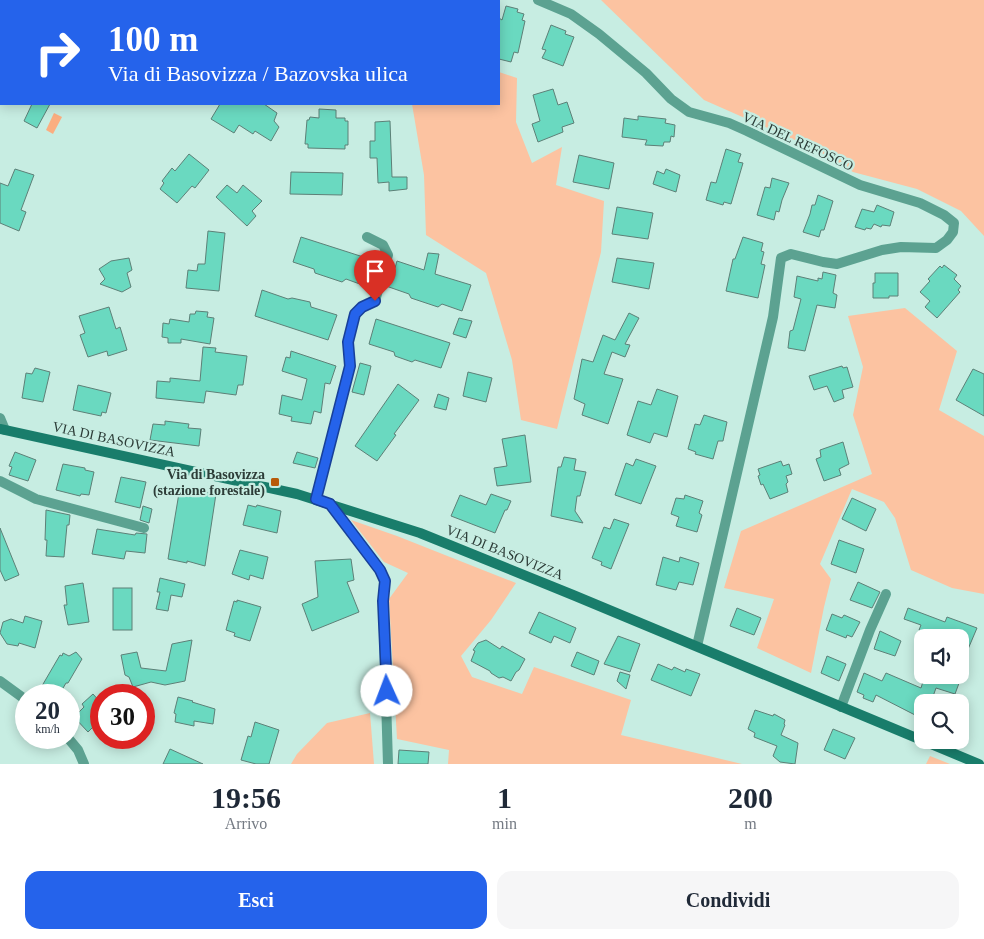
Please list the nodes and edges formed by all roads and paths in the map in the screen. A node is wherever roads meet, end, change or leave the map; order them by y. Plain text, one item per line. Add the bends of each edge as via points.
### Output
1 (538, 0) edge
2 (367, 237) dead end
3 (0, 418) edge
4 (3, 430) edge
5 (0, 481) edge
6 (316, 499) junction
7 (330, 504) junction
8 (144, 528) dead end
9 (886, 594) dead end
10 (697, 646) junction
11 (0, 681) edge
12 (15, 692) edge
13 (841, 707) junction
14 (77, 749) edge
15 (84, 764) edge
16 (388, 764) edge
17 (979, 764) edge

1 - 10 street, VIA DEL REFOSCO via 571,14 599,34 689,112 729,123 860,185 920,203 954,223 948,240 936,248 882,250 837,264 791,254 781,258 772,317
2 - 6 street via 384,245 388,255 375,301 355,314 348,342 350,366
3 - 4 street
4 - 6 main road, VIA DI BASOVIZZA
5 - 8 street via 36,499
6 - 7 main road, VIA DI BASOVIZZA
7 - 10 main road, VIA DI BASOVIZZA via 420,533
7 - 16 street via 385,581
9 - 13 street
10 - 13 main road, VIA DI BASOVIZZA
11 - 12 street
13 - 17 main road, VIA DI BASOVIZZA
14 - 15 street

